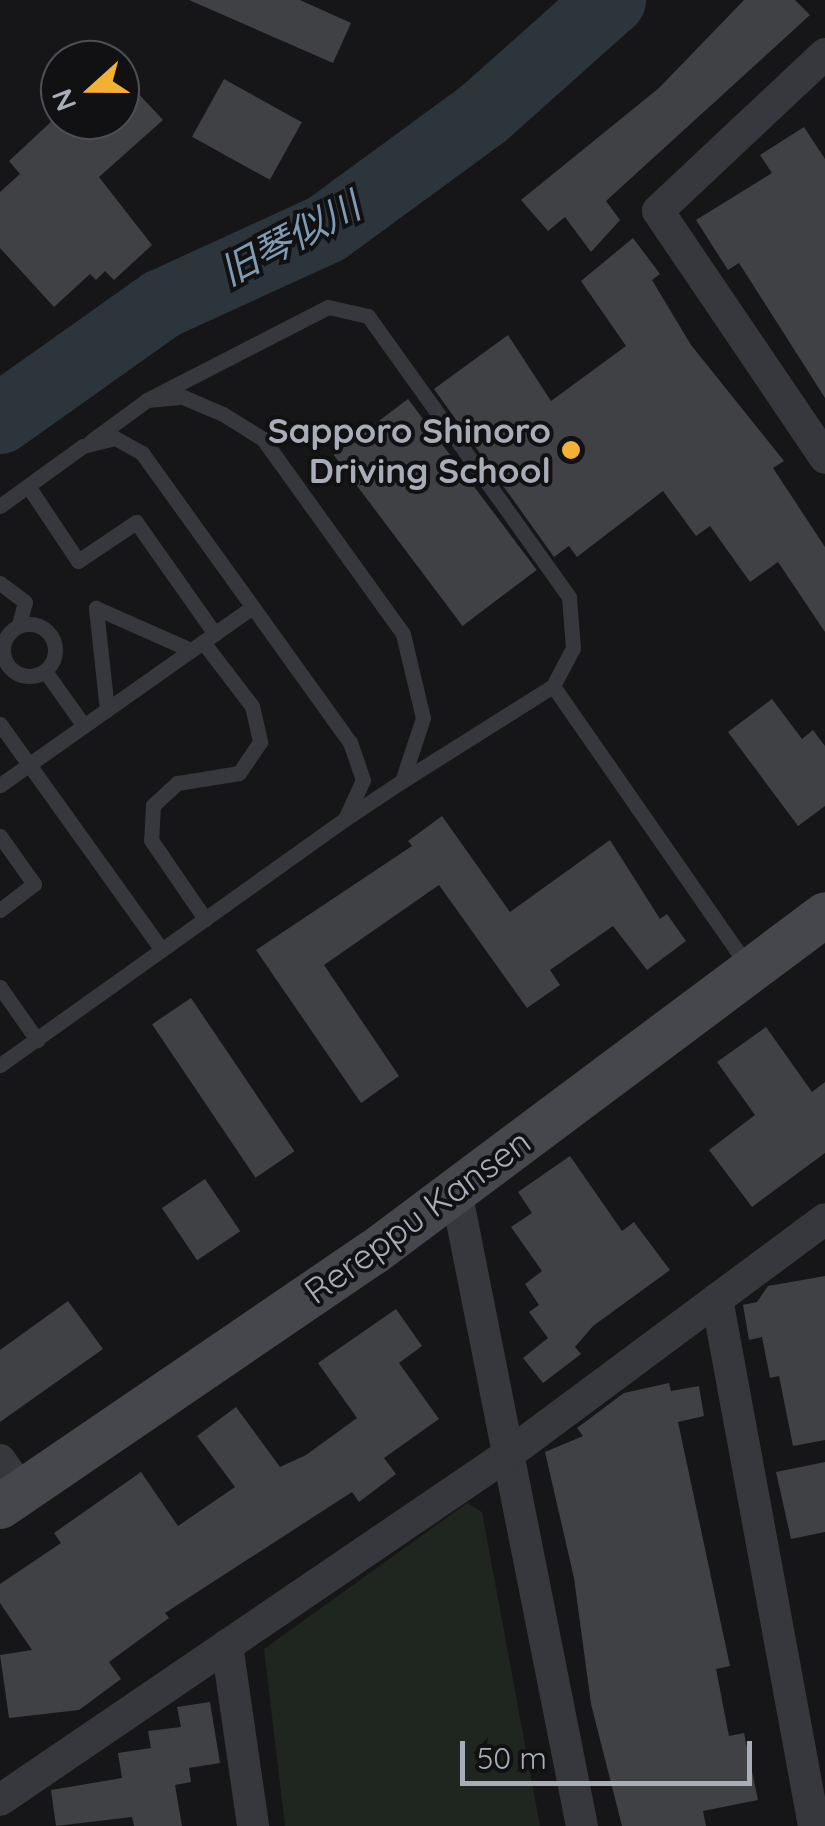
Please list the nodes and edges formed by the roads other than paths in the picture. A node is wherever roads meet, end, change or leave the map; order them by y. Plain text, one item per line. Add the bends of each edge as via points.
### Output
1 (824, 57) edge
2 (146, 400) junction
3 (83, 446) junction
4 (825, 458) edge
5 (28, 486) junction
6 (0, 506) edge
7 (0, 583) edge
8 (251, 608) junction
9 (9, 630) edge
10 (203, 642) junction
11 (45, 671) junction
12 (554, 686) junction
13 (107, 710) junction
14 (0, 724) edge
15 (84, 726) junction
16 (28, 764) junction
17 (402, 781) junction
18 (0, 786) edge
19 (346, 819) junction
20 (0, 836) edge
21 (0, 910) edge
22 (825, 914) edge
23 (205, 918) junction
24 (161, 949) junction
25 (747, 965) junction
26 (0, 987) edge
27 (37, 1040) junction
28 (0, 1065) edge
29 (456, 1191) junction
30 (825, 1219) edge
31 (717, 1299) junction
32 (510, 1452) junction
33 (7, 1486) edge
34 (227, 1645) junction
35 (0, 1800) edge
36 (254, 1826) edge
37 (582, 1826) edge
38 (814, 1826) edge

1 - 4 street via 658,211
2 - 3 lane
2 - 12 lane via 260,335 328,307 368,316 569,597 573,648
2 - 17 lane via 183,398 263,440 403,634 423,718
3 - 5 lane
3 - 8 lane via 115,438 142,453
5 - 6 lane
5 - 10 lane via 78,561 136,522
7 - 9 lane via 25,602
8 - 10 lane
8 - 19 lane via 350,742 362,780
9 - 11 lane via 3,656 10,668 21,675
9 - 11 lane via 52,636 54,661
10 - 13 lane
10 - 13 lane via 96,608
10 - 23 lane via 252,706 260,742 239,773 177,783 152,805 151,840
11 - 15 lane
12 - 17 lane
12 - 25 lane
13 - 15 lane
14 - 16 lane
15 - 16 lane
16 - 18 lane
16 - 24 lane
17 - 19 lane
19 - 23 lane
20 - 21 lane via 34,884
22 - 25 street, Rereppu Kansen
23 - 24 lane
24 - 27 lane
25 - 29 street, Rereppu Kansen
26 - 27 lane
27 - 28 lane
29 - 32 street
29 - 33 street, Rereppu Kansen
30 - 31 street
31 - 32 street
31 - 38 street
32 - 34 street
32 - 37 street
34 - 35 street
34 - 36 street

